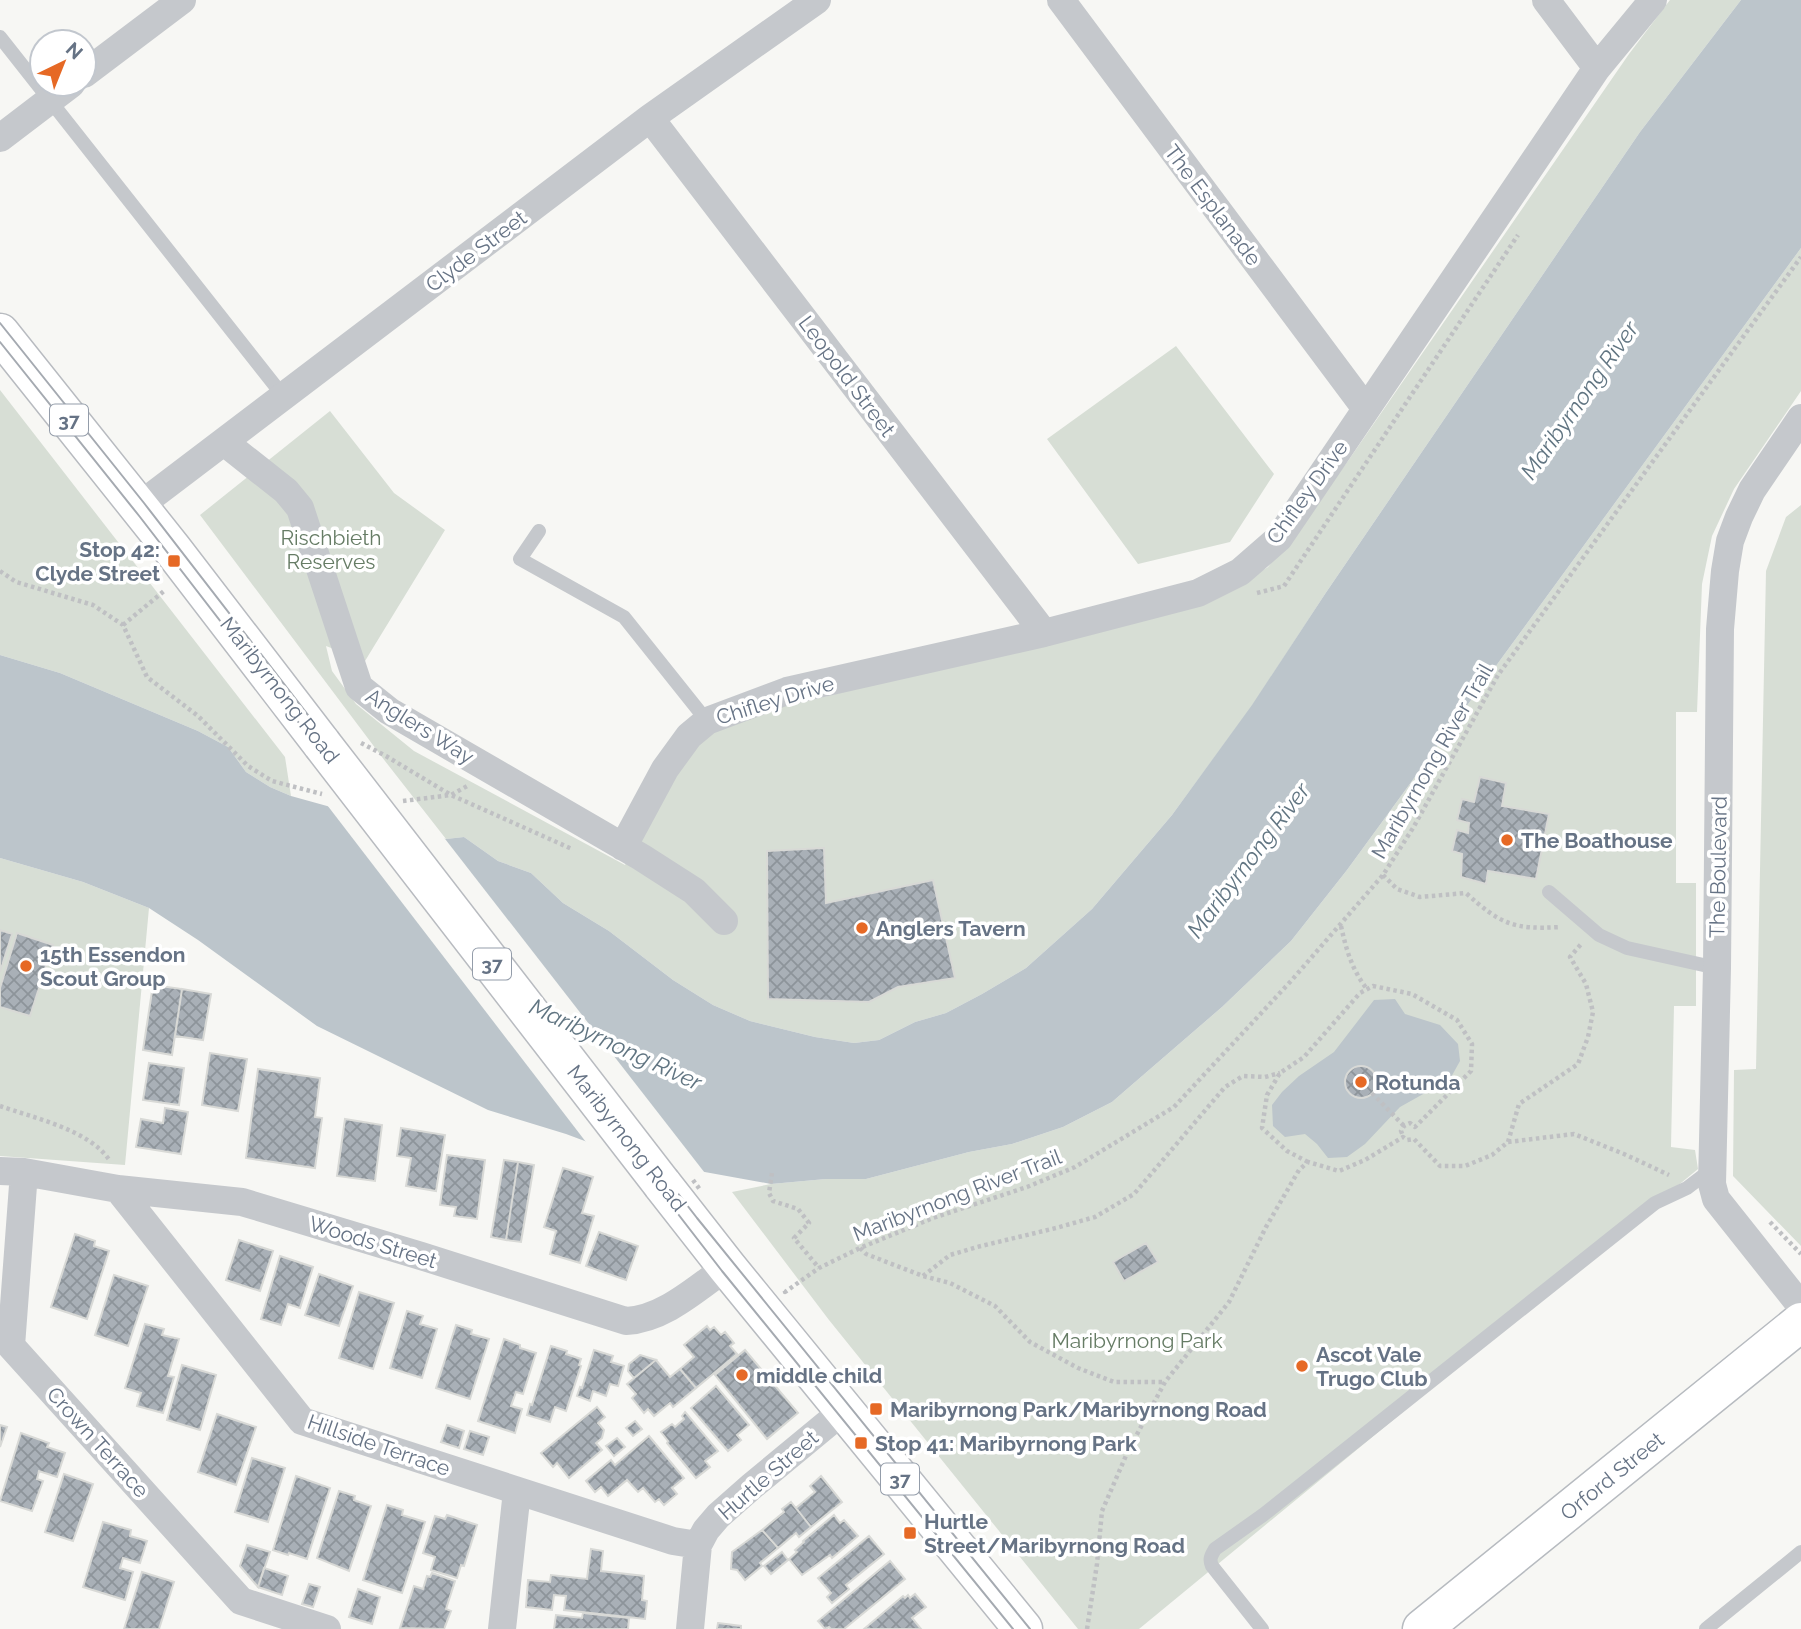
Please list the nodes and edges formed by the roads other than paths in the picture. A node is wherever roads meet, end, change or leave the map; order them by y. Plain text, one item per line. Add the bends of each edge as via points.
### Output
1 (182, 0) edge
2 (817, 0) edge
3 (1061, 0) edge
4 (1546, 0) edge
5 (1653, 0) edge
6 (0, 37) edge
7 (28, 62) edge
8 (98, 63) edge
9 (1597, 68) junction
10 (53, 98) edge
11 (65, 98) edge
12 (650, 118) junction
13 (0, 138) edge
14 (0, 333) edge
15 (284, 397) junction
16 (1366, 409) junction
17 (1801, 418) edge
18 (223, 442) junction
19 (139, 506) junction
20 (539, 531) dead end
21 (1044, 633) junction
22 (707, 721) junction
23 (623, 847) junction
24 (1549, 892) dead end
25 (724, 921) dead end
26 (1717, 968) junction
27 (1713, 1168) junction
28 (12, 1172) edge
29 (118, 1189) junction
30 (727, 1267) junction
31 (1801, 1306) edge
32 (1801, 1322) edge
33 (844, 1410) junction
34 (517, 1491) junction
35 (698, 1545) junction
36 (1801, 1552) edge
37 (327, 1629) edge
38 (502, 1629) edge
39 (690, 1629) edge
40 (1023, 1629) edge
41 (1262, 1629) edge
42 (1422, 1629) edge
43 (1706, 1629) edge

1 - 8 street
2 - 12 street, Clyde Street
3 - 16 street, The Esplanade
4 - 9 street
5 - 9 street, Chifley Drive
6 - 7 lane
9 - 16 street, Chifley Drive
10 - 13 street
11 - 15 lane
12 - 15 street, Clyde Street
12 - 21 street, Leopold Street
14 - 19 main road, 37
15 - 18 street, Clyde Street
16 - 21 street, Chifley Drive via 1279,538 1240,572 1198,593
17 - 26 street, The Boulevard via 1739,517 1725,571 1720,629
18 - 19 street, Clyde Street
18 - 23 street, Anglers Way via 286,491 300,508 359,687 389,711
19 - 30 main road, Maribyrnong Road / 37, bridge via 337,741
20 - 22 lane via 520,559 624,617
21 - 22 street, Chifley Drive via 787,691
22 - 23 street, Chifley Drive via 689,736 665,769
23 - 25 street, Anglers Way via 694,891
24 - 26 lane via 1585,925 1627,948
26 - 27 street, The Boulevard
27 - 31 street, The Boulevard via 1716,1199
27 - 41 lane via 1655,1203 1263,1516 1215,1549 1212,1566
28 - 29 street, Woods Street
28 - 37 street, Crown Terrace via 11,1346 241,1601
29 - 30 street, Woods Street via 242,1202 626,1321 649,1317 672,1305
29 - 34 street, Hillside Terrace via 302,1421
30 - 33 main road, Maribyrnong Road / 37
32 - 42 main road, Orford Street
33 - 35 street, Hurtle Street via 718,1516
33 - 40 main road, Maribyrnong Road / 37
34 - 35 street, Hillside Terrace
34 - 38 street
35 - 39 street, Hurtle Street
36 - 43 lane

